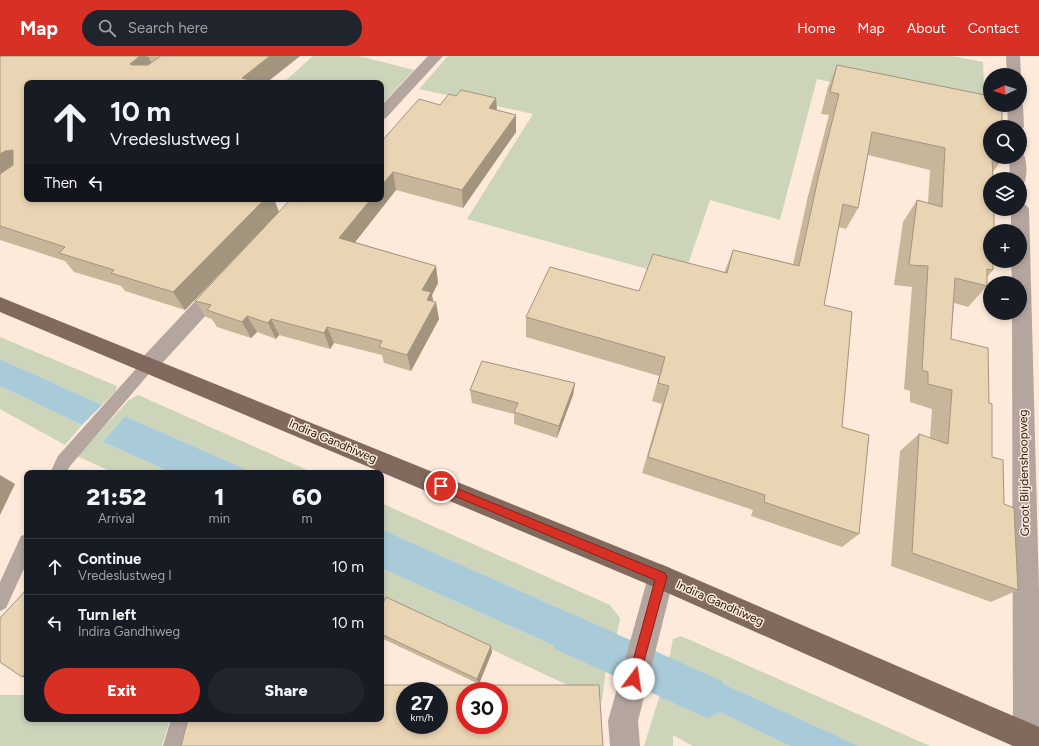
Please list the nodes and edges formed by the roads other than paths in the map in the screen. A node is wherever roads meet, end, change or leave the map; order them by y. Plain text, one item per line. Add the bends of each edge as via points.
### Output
1 (436, 56) edge
2 (1013, 56) edge
3 (1014, 68) edge
4 (384, 112) edge
5 (1020, 216) edge
6 (233, 273) edge
7 (0, 304) edge
8 (148, 365) junction
9 (61, 467) edge
10 (24, 549) edge
11 (661, 577) junction
12 (0, 602) edge
13 (180, 722) edge
14 (624, 733) edge
15 (1034, 740) edge
16 (174, 746) edge

1 - 4 street
2 - 3 street
5 - 15 street, Groot Blijdenshoopweg
6 - 8 street
7 - 8 main road, Indira Gandhiweg
8 - 9 lane
8 - 11 main road, Indira Gandhiweg
10 - 12 lane
11 - 14 street via 648,622
11 - 15 main road, Indira Gandhiweg
13 - 16 lane

